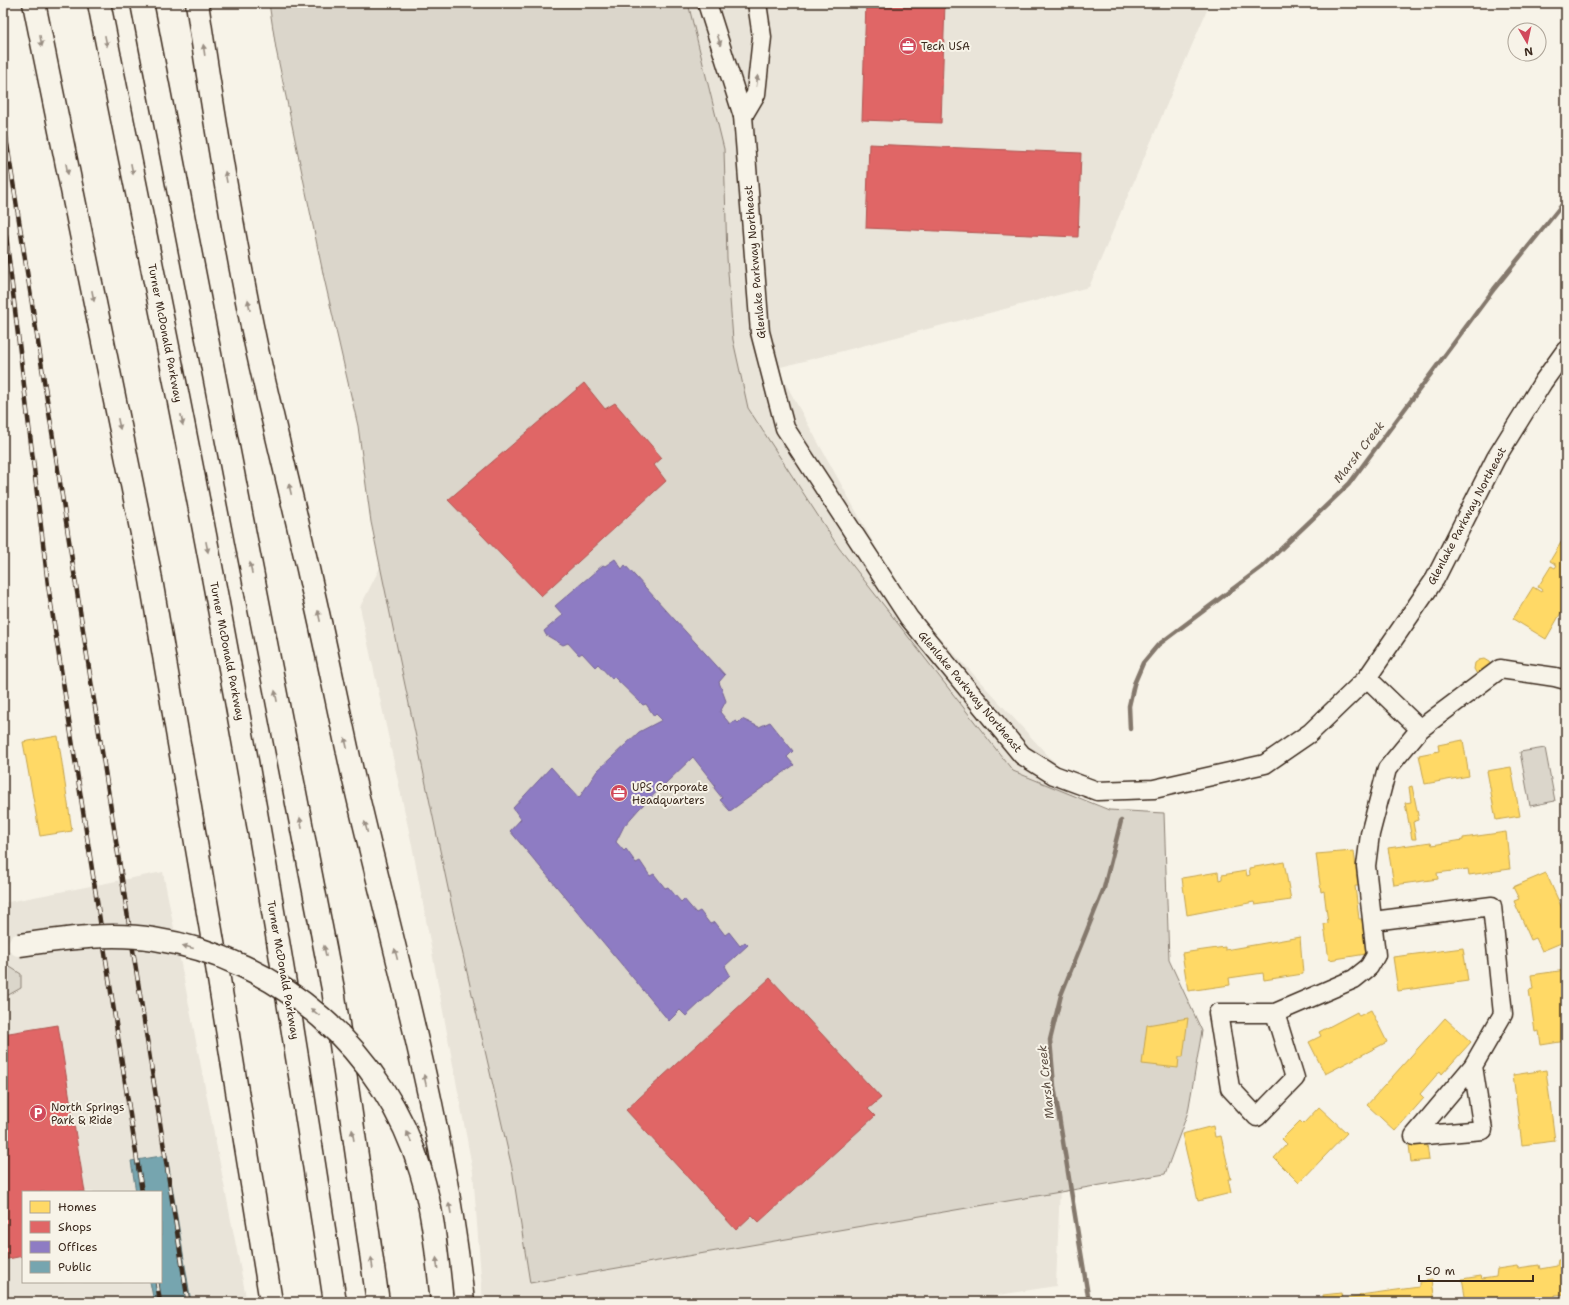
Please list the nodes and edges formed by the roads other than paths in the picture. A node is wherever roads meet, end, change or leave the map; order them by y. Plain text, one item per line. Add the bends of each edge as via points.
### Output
1 (34, 3) edge
2 (99, 3) edge
3 (142, 3) edge
4 (197, 3) edge
5 (707, 3) edge
6 (757, 3) edge
7 (743, 116) junction
8 (1566, 350) edge
9 (1367, 678) junction
10 (1566, 680) edge
11 (1420, 729) junction
12 (1373, 921) junction
13 (19, 945) dead end
14 (1275, 1013) junction
15 (1473, 1066) dead end
16 (271, 1302) edge
17 (334, 1302) edge
18 (378, 1302) edge
19 (442, 1302) edge
20 (463, 1302) edge

1 -> 16 highway via 149,568
2 -> 17 highway, Turner McDonald Parkway via 233,685 297,1052
18 -> 3 highway via 333,989
20 -> 4 highway via 460,1268 438,1137 354,781 256,344
5 -> 7 street, Glenlake Parkway Northeast
7 -> 6 street via 756,94 762,37
7 - 9 street, Glenlake Parkway Northeast via 760,332 785,428 909,618 1022,755 1054,775 1097,790 1162,787 1265,764 1310,733
8 - 9 street, Glenlake Parkway Northeast via 1496,458 1435,578
9 - 11 street
10 - 11 street via 1500,669
11 - 12 street via 1387,769 1370,834 1366,866
12 - 14 street via 1376,956 1369,967 1354,979
12 - 15 street via 1492,906 1503,1014
19 -> 13 highway, bridge via 429,1203 422,1172 411,1143 382,1085 363,1060 322,1018 277,984 248,968 219,955 185,946 154,939 121,936 88,936
14 - 14 street via 1295,1078 1257,1117 1230,1088 1218,1013

